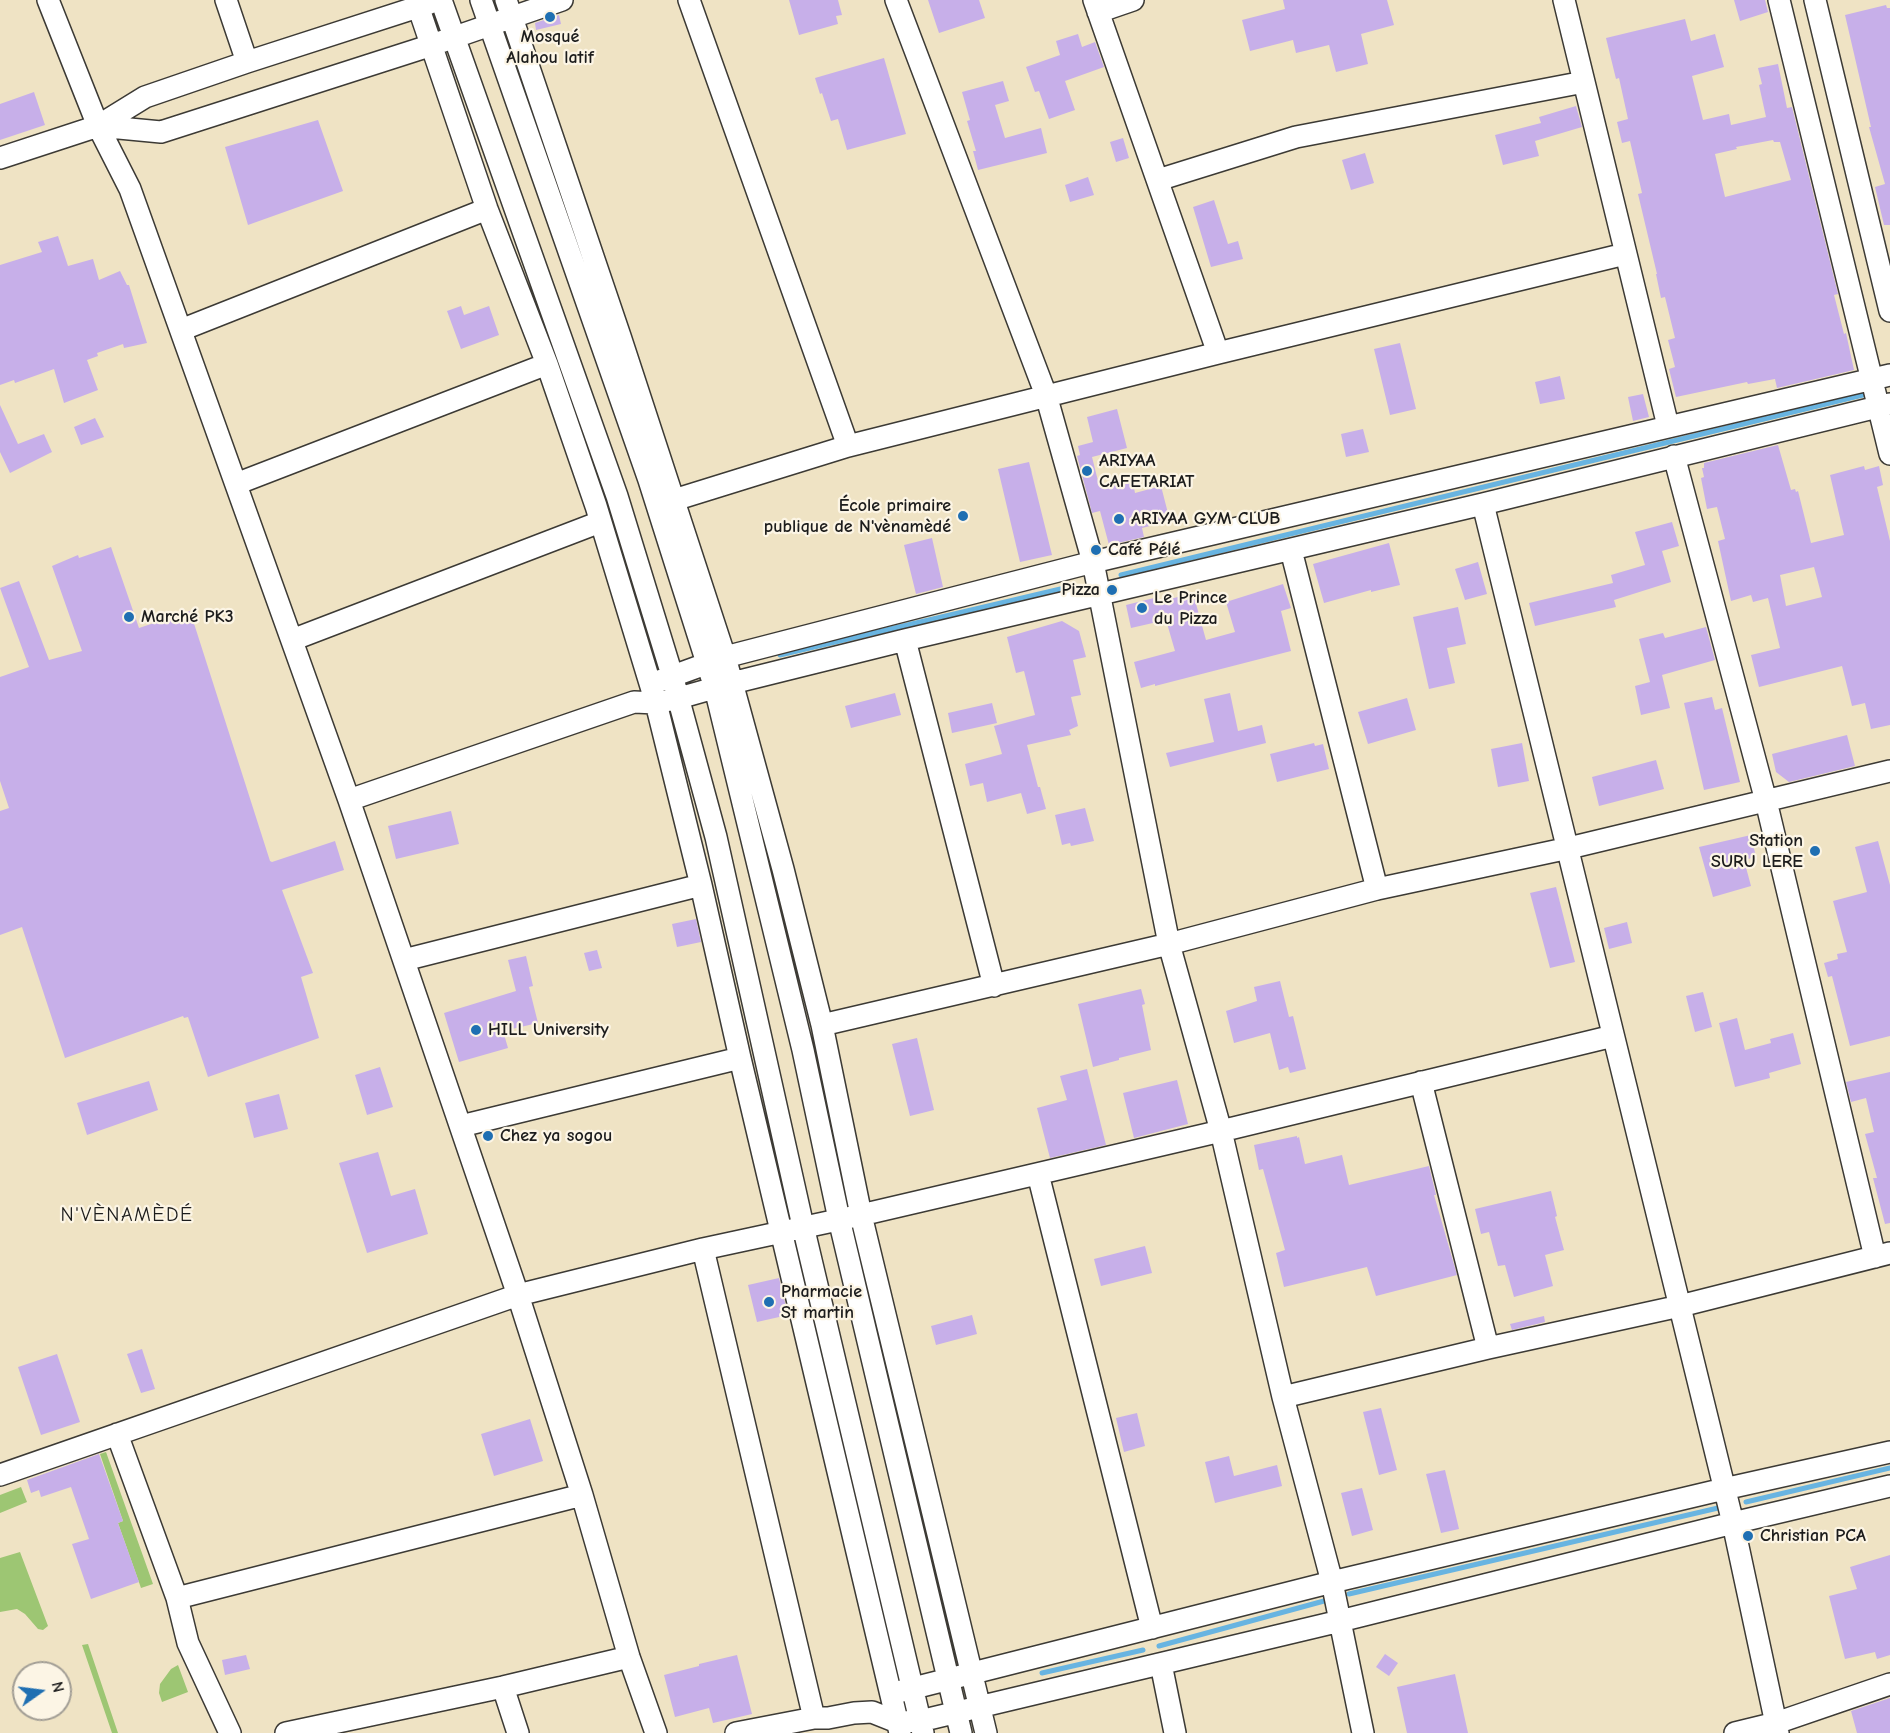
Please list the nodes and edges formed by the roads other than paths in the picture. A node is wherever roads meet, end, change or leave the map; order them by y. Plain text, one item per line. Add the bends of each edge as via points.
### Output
1 (48, 0) edge
2 (226, 0) edge
3 (482, 0) edge
4 (562, 0) edge
5 (689, 0) edge
6 (896, 0) edge
7 (1133, 0) edge
8 (1564, 0) edge
9 (1779, 0) edge
10 (1815, 0) edge
11 (428, 2) edge
12 (1096, 6) edge
13 (509, 9) edge
14 (490, 25) junction
15 (454, 38) junction
16 (432, 45) junction
17 (247, 62) junction
18 (1584, 82) junction
19 (98, 126) junction
20 (0, 158) edge
21 (1158, 180) junction
22 (487, 209) junction
23 (1625, 254) junction
24 (1890, 311) edge
25 (181, 330) junction
26 (1218, 352) junction
27 (547, 364) junction
28 (1881, 378) edge
29 (1046, 395) junction
30 (1884, 405) edge
31 (1668, 426) junction
32 (848, 446) junction
33 (1890, 454) edge
34 (1674, 456) junction
35 (236, 484) junction
36 (674, 500) junction
37 (1483, 504) junction
38 (600, 522) junction
39 (1291, 550) junction
40 (1093, 562) junction
41 (1100, 594) junction
42 (292, 640) junction
43 (905, 640) junction
44 (716, 660) junction
45 (672, 675) junction
46 (723, 685) junction
47 (653, 694) junction
48 (679, 698) junction
49 (1890, 771) edge
50 (349, 800) junction
51 (1766, 801) junction
52 (1569, 848) junction
53 (701, 885) junction
54 (1377, 889) junction
55 (1169, 944) junction
56 (404, 960) junction
57 (994, 986) junction
58 (822, 1025) junction
59 (1613, 1036) junction
60 (740, 1058) junction
61 (1421, 1082) junction
62 (460, 1126) junction
63 (1221, 1131) junction
64 (1038, 1174) junction
65 (861, 1215) junction
66 (839, 1219) junction
67 (792, 1228) junction
68 (703, 1249) junction
69 (1882, 1255) edge
70 (518, 1295) junction
71 (1680, 1306) junction
72 (1488, 1348) junction
73 (1283, 1397) junction
74 (117, 1434) junction
75 (1890, 1452) edge
76 (0, 1475) edge
77 (1890, 1486) edge
78 (1724, 1489) junction
79 (582, 1495) junction
80 (1733, 1522) junction
81 (1332, 1582) junction
82 (177, 1598) junction
83 (1340, 1621) junction
84 (1152, 1628) junction
85 (629, 1657) junction
86 (1161, 1664) junction
87 (972, 1673) junction
88 (948, 1679) junction
89 (1890, 1684) edge
90 (503, 1687) junction
91 (912, 1688) junction
92 (890, 1695) junction
93 (980, 1707) junction
94 (955, 1711) junction
95 (872, 1712) junction
96 (814, 1718) junction
97 (369, 1725) edge
98 (898, 1727) edge
99 (922, 1727) edge
100 (1777, 1728) edge
101 (230, 1733) edge
102 (286, 1733) edge
103 (518, 1733) edge
104 (656, 1733) edge
105 (736, 1733) edge
106 (961, 1733) edge
107 (986, 1733) edge
108 (1175, 1733) edge
109 (1363, 1733) edge
110 (1735, 1733) edge

1 - 19 street
2 - 17 street
3 - 14 street
4 - 13 street
5 - 32 street
6 - 29 street
7 - 12 street
8 - 18 street
9 - 28 street
10 - 24 street
11 - 15 street
11 - 16 street
11 - 17 street
12 - 21 street
13 - 14 street
13 - 36 street
14 - 15 street
14 - 44 street
15 - 16 street
15 - 45 street via 617,496
16 - 19 street via 161,132
16 - 22 street
17 - 19 street via 145,97
18 - 21 street via 1296,137
18 - 23 street
19 - 20 street
19 - 25 street via 130,189
21 - 26 street
22 - 25 street
22 - 27 street
23 - 26 street
23 - 31 street
25 - 35 street
26 - 29 street
27 - 35 street
27 - 38 street
28 - 30 street
28 - 31 street
29 - 32 street
29 - 40 street
30 - 33 street
30 - 34 street
31 - 40 street
32 - 36 street
34 - 37 street
34 - 51 street
35 - 42 street
36 - 44 street
37 - 39 street
37 - 52 street
38 - 42 street
38 - 47 street
39 - 41 street
39 - 54 street
40 - 41 street
40 - 44 street
41 - 43 street
41 - 55 street
42 - 50 street
43 - 46 street
43 - 57 street
44 - 45 street
44 - 46 street
45 - 47 street
45 - 48 street
46 - 48 street
46 - 58 street via 783,869
46 - 66 street
47 - 48 street
47 - 50 street
47 - 53 street
48 - 67 street via 716,837
49 - 51 street
50 - 56 street
51 - 52 street
51 - 69 street
52 - 54 street
52 - 59 street
53 - 56 street
53 - 60 street
54 - 55 street
55 - 57 street
55 - 63 street
56 - 62 street
57 - 58 street
58 - 65 street
59 - 61 street
59 - 71 street
60 - 62 street
60 - 67 street
61 - 63 street
61 - 72 street
62 - 70 street
63 - 64 street
63 - 73 street
64 - 65 street
64 - 84 street
65 - 66 street
65 - 87 street
66 - 67 street
66 - 88 street
67 - 68 street
67 - 91 street
67 - 92 street
68 - 70 street
68 - 96 street
69 - 71 street
70 - 74 street
70 - 79 street
71 - 72 street
71 - 78 street
72 - 73 street
73 - 81 street
74 - 76 street
74 - 82 street
75 - 78 street
77 - 80 street
78 - 80 street
78 - 81 street
79 - 82 street
79 - 85 street
80 - 83 street
80 - 100 street
81 - 83 street
81 - 84 street
82 - 101 street via 188,1643
83 - 86 street
83 - 109 street
84 - 87 street
85 - 90 street
85 - 104 street
86 - 93 street
86 - 108 street
87 - 88 street
87 - 93 street
88 - 91 street
88 - 94 street
89 - 100 street
90 - 97 street
90 - 103 street
91 - 92 street
91 - 99 street
92 - 95 street
92 - 98 street
93 - 94 street
93 - 107 street
94 - 99 street
94 - 106 street
95 - 96 street
95 - 98 street
96 - 105 street
97 - 102 street
98 - 99 street
100 - 110 street

